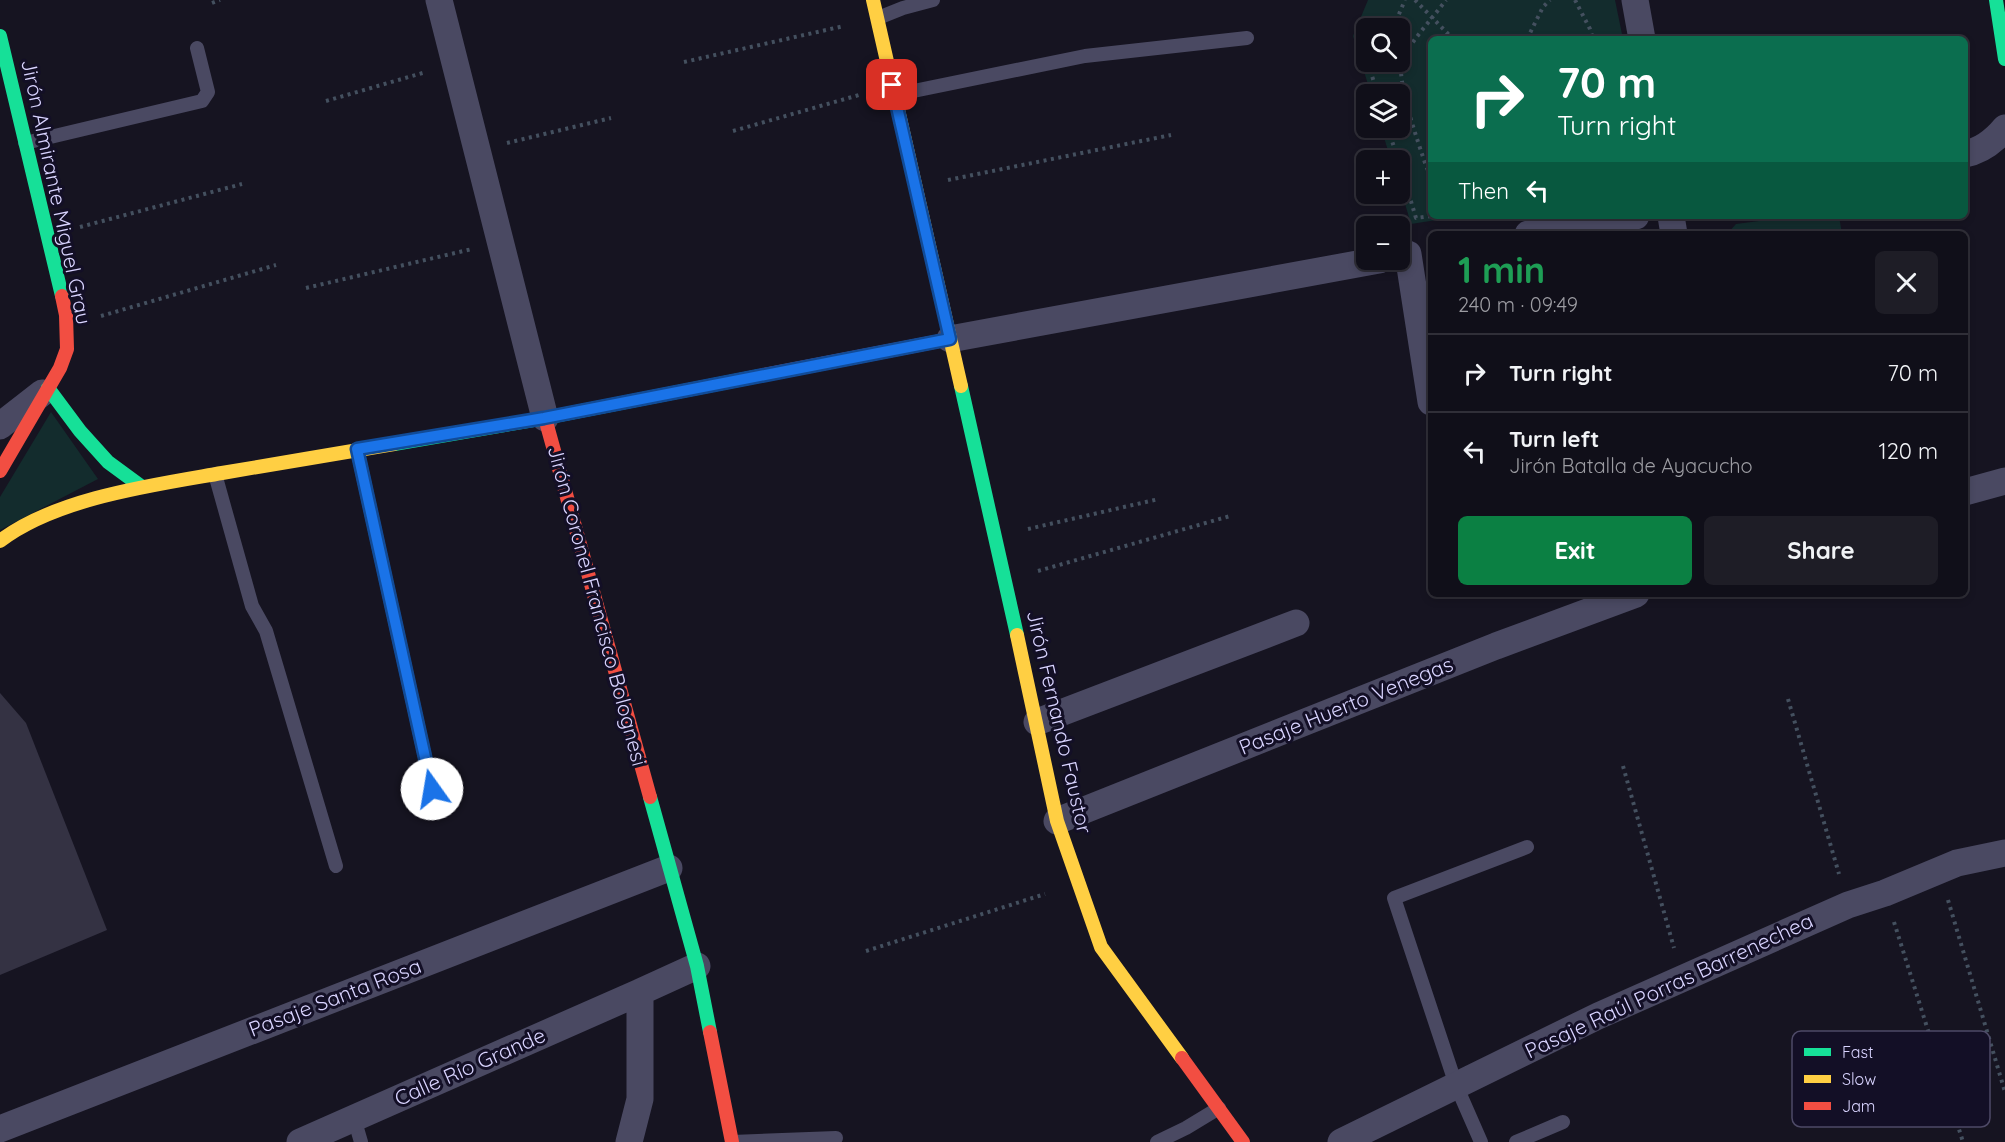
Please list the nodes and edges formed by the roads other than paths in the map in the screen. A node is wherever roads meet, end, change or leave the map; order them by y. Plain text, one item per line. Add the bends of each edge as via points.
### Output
1 (439, 0) edge
2 (873, 0) edge
3 (933, 0) edge
4 (1635, 0) edge
5 (1996, 0) edge
6 (877, 19) junction
7 (0, 36) edge
8 (1641, 36) edge
9 (1247, 38) dead end
10 (197, 48) dead end
11 (2005, 59) edge
12 (893, 90) junction
13 (2005, 128) edge
14 (26, 143) junction
15 (1968, 154) edge
16 (1617, 219) edge
17 (1546, 231) edge
18 (1413, 253) edge
19 (1356, 264) edge
20 (950, 339) junction
21 (1428, 377) edge
22 (48, 388) junction
23 (544, 418) junction
24 (0, 426) edge
25 (357, 449) junction
26 (0, 471) edge
27 (214, 474) junction
28 (2005, 481) edge
29 (142, 486) junction
30 (1968, 491) edge
31 (0, 541) edge
32 (1628, 597) edge
33 (1296, 623) dead end
34 (1037, 722) junction
35 (432, 789) dead end
36 (1057, 821) junction
37 (1527, 847) dead end
38 (2005, 852) edge
39 (336, 866) dead end
40 (669, 868) junction
41 (697, 966) junction
42 (640, 992) junction
43 (1456, 1085) junction
44 (1219, 1108) junction
45 (1563, 1122) dead end
46 (0, 1129) edge
47 (358, 1130) edge
48 (836, 1137) dead end
49 (300, 1142) edge
50 (629, 1142) edge
51 (732, 1142) edge
52 (1157, 1142) edge
53 (1243, 1142) edge
54 (1341, 1142) edge
55 (1481, 1142) edge
56 (1516, 1142) edge

1 - 23 street, Jirón Coronel Francisco Bolognesi
2 - 6 street, Jirón Fernando Faustor
3 - 6 lane
4 - 8 street
5 - 11 street
6 - 12 street, Jirón Fernando Faustor
7 - 14 street, Jirón Almirante Miguel Grau
9 - 12 lane via 1084,56
10 - 14 lane via 208,92 202,101
12 - 20 street, Jirón Fernando Faustor
13 - 15 street via 1996,139
14 - 22 street, Jirón Almirante Miguel Grau via 67,326 67,349
16 - 17 street
18 - 21 street
19 - 20 street
20 - 23 street
20 - 34 street, Jirón Fernando Faustor
22 - 24 street
22 - 26 street, Jirón Almirante Miguel Grau
22 - 29 street via 108,462
23 - 25 street
23 - 40 street, Jirón Coronel Francisco Bolognesi
25 - 27 street
25 - 35 lane
27 - 29 street
27 - 39 lane
28 - 30 street
29 - 31 street via 72,505 13,531
32 - 36 street, Pasaje Huerto Venegas
33 - 34 street
34 - 36 street, Jirón Fernando Faustor
36 - 44 street, Jirón Fernando Faustor via 1101,947
37 - 43 lane via 1394,898
38 - 43 street, Pasaje Raúl Porras Barrenechea via 1957,863 1848,905 1598,1016
40 - 41 street, Jirón Coronel Francisco Bolognesi
40 - 46 street, Pasaje Santa Rosa
41 - 42 street, Calle Río Grande
41 - 51 street, Jirón Coronel Francisco Bolognesi
42 - 47 street, Calle Río Grande
42 - 50 street via 640,1099
43 - 54 street, Pasaje Raúl Porras Barrenechea
43 - 55 lane
44 - 52 lane
44 - 53 street, Jirón Fernando Faustor
45 - 56 lane
47 - 49 street, Calle Río Grande
48 - 51 lane

